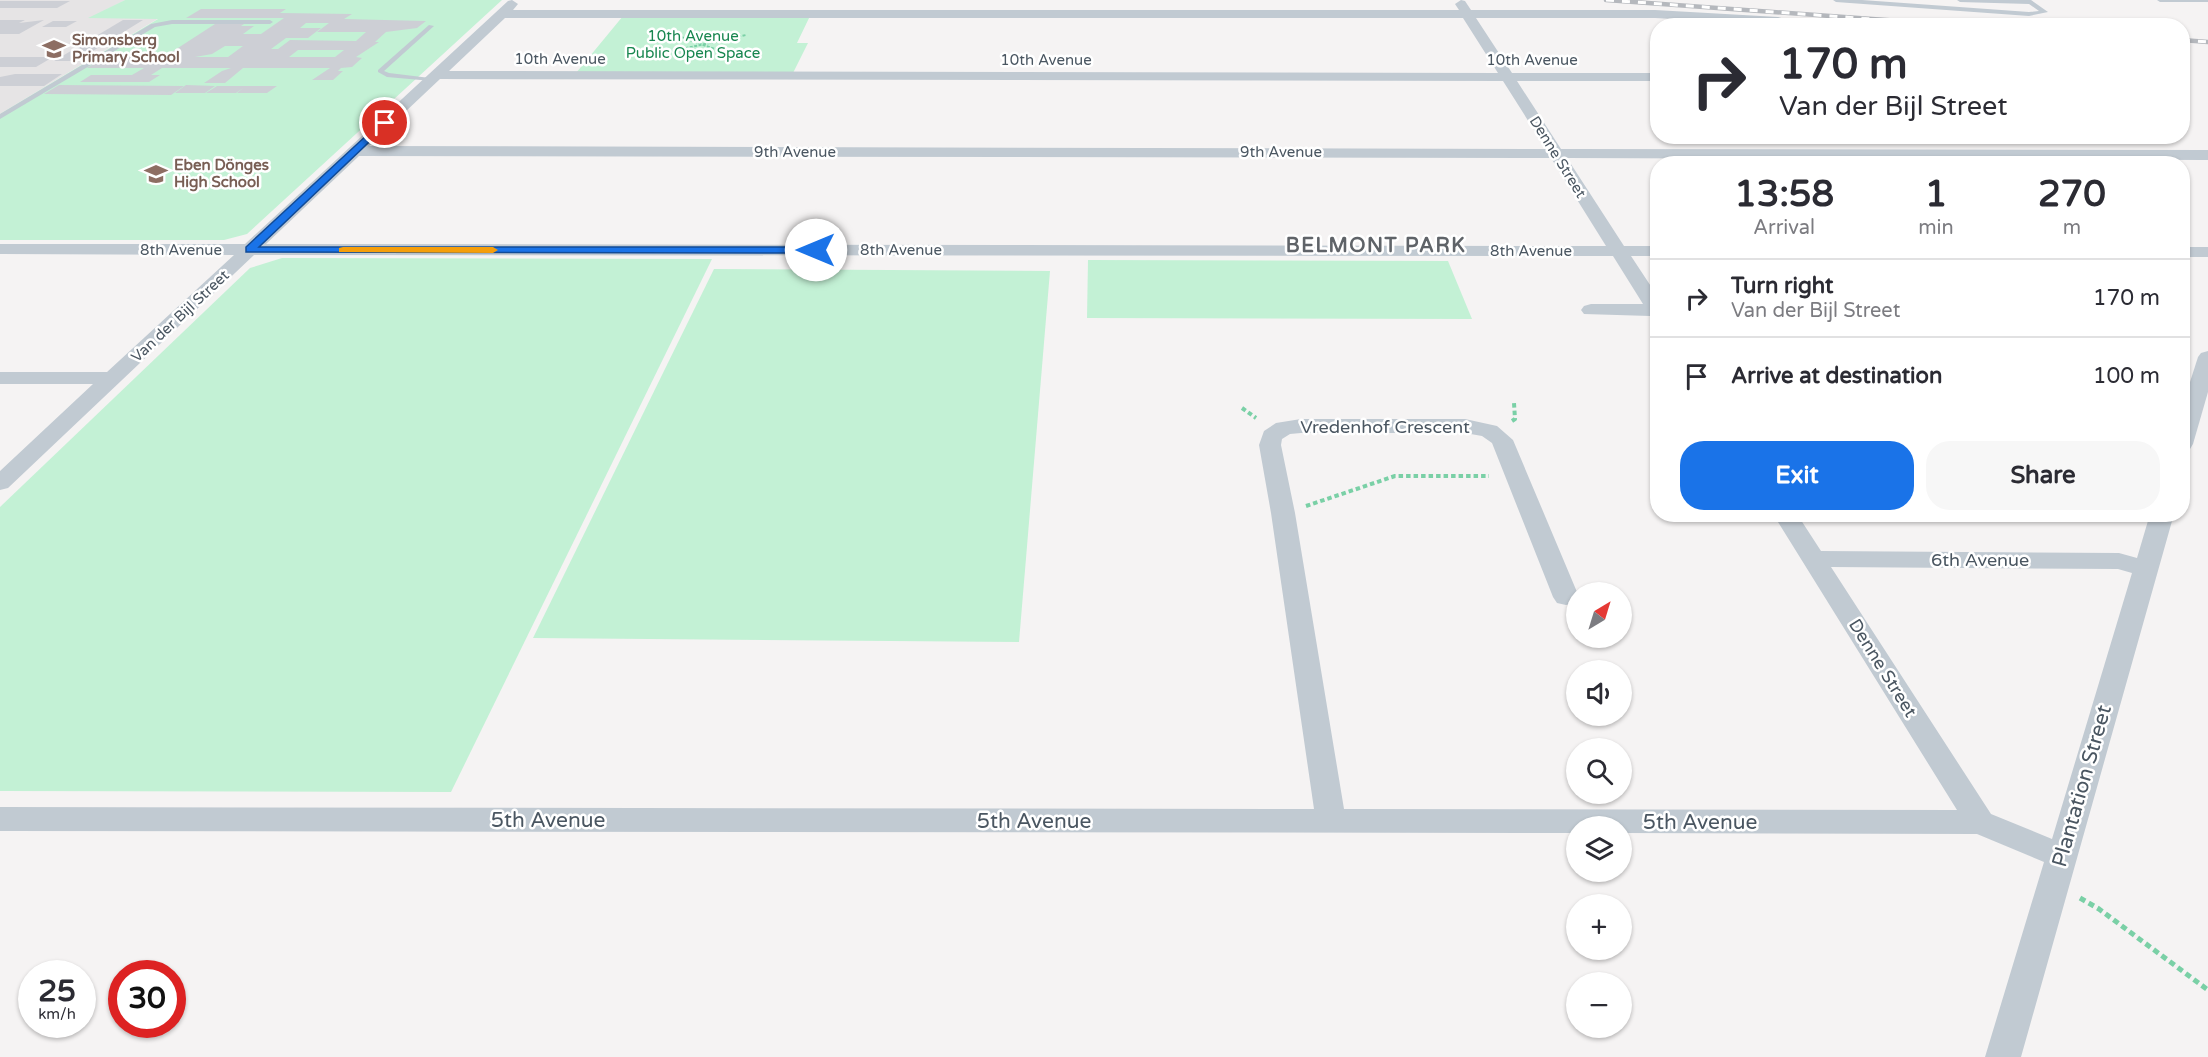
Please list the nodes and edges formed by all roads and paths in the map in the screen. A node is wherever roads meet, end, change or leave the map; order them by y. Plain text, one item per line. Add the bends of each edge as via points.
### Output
1 (516, 0) edge
2 (1836, 0) edge
3 (1917, 0) edge
4 (1960, 0) edge
5 (2160, 0) edge
6 (2208, 0) edge
7 (1455, 1) edge
8 (2028, 1) edge
9 (1929, 8) junction
10 (501, 14) junction
11 (1468, 14) junction
12 (1725, 18) edge
13 (270, 22) dead end
14 (430, 26) dead end
15 (665, 32) dead end
16 (748, 34) dead end
17 (705, 44) junction
18 (649, 57) dead end
19 (763, 76) junction
20 (1507, 76) junction
21 (1650, 76) edge
22 (433, 78) junction
23 (0, 117) edge
24 (354, 152) junction
25 (1556, 153) junction
26 (2208, 155) edge
27 (0, 249) edge
28 (249, 250) junction
29 (1618, 251) junction
30 (1650, 251) edge
31 (2190, 252) edge
32 (2208, 252) edge
33 (1650, 301) edge
34 (1591, 310) dead end
35 (1650, 312) edge
36 (2208, 357) edge
37 (0, 378) edge
38 (114, 378) junction
39 (2191, 385) edge
40 (1517, 476) junction
41 (0, 483) edge
42 (1283, 513) junction
43 (1790, 522) edge
44 (2160, 522) edge
45 (1813, 559) junction
46 (2146, 569) junction
47 (1566, 597) dead end
48 (0, 819) edge
49 (1331, 821) junction
50 (1980, 822) junction
51 (2058, 869) junction
52 (2208, 990) edge
53 (2002, 1057) edge

1 - 10 street, Van der Bijl Street
2 - 9 lane
3 - 9 lane
4 - 8 lane
5 - 6 lane
7 - 11 street, Denne Street
8 - 9 lane via 2046,12
10 - 11 street
10 - 22 street, Van der Bijl Street
11 - 12 street
11 - 20 street, Denne Street
13 - 23 lane via 172,21 153,25
14 - 22 lane via 380,71 387,75
15 - 17 path
16 - 17 path
17 - 18 path
17 - 19 path via 740,58 764,72
19 - 20 street, 10th Avenue
19 - 22 street, 10th Avenue
20 - 21 street, 10th Avenue
20 - 25 street, Denne Street
22 - 24 street, Van der Bijl Street
24 - 25 street, 9th Avenue
24 - 28 street, Van der Bijl Street
25 - 26 street, 9th Avenue
25 - 29 street, Denne Street
27 - 28 street, 8th Avenue
28 - 29 street, 8th Avenue
28 - 38 street, Van der Bijl Street
29 - 30 street, 8th Avenue
29 - 33 street, Denne Street
31 - 32 street
34 - 35 street
36 - 39 street
37 - 38 street
38 - 41 street, Van der Bijl Street
40 - 42 path via 1395,476
40 - 42 street, Vredenhof Crescent via 1502,440 1476,427 1292,426 1276,432 1270,441
40 - 47 street, Vredenhof Crescent
42 - 49 street, Vredenhof Crescent
43 - 45 street, Denne Street
44 - 46 street, Plantation Street
45 - 46 street, 6th Avenue via 2119,561
45 - 50 street, Denne Street
46 - 51 street, Plantation Street
48 - 49 street, 5th Avenue
49 - 50 street, 5th Avenue
50 - 51 street, 5th Avenue
51 - 52 path via 2099,909
51 - 53 street, Plantation Street

